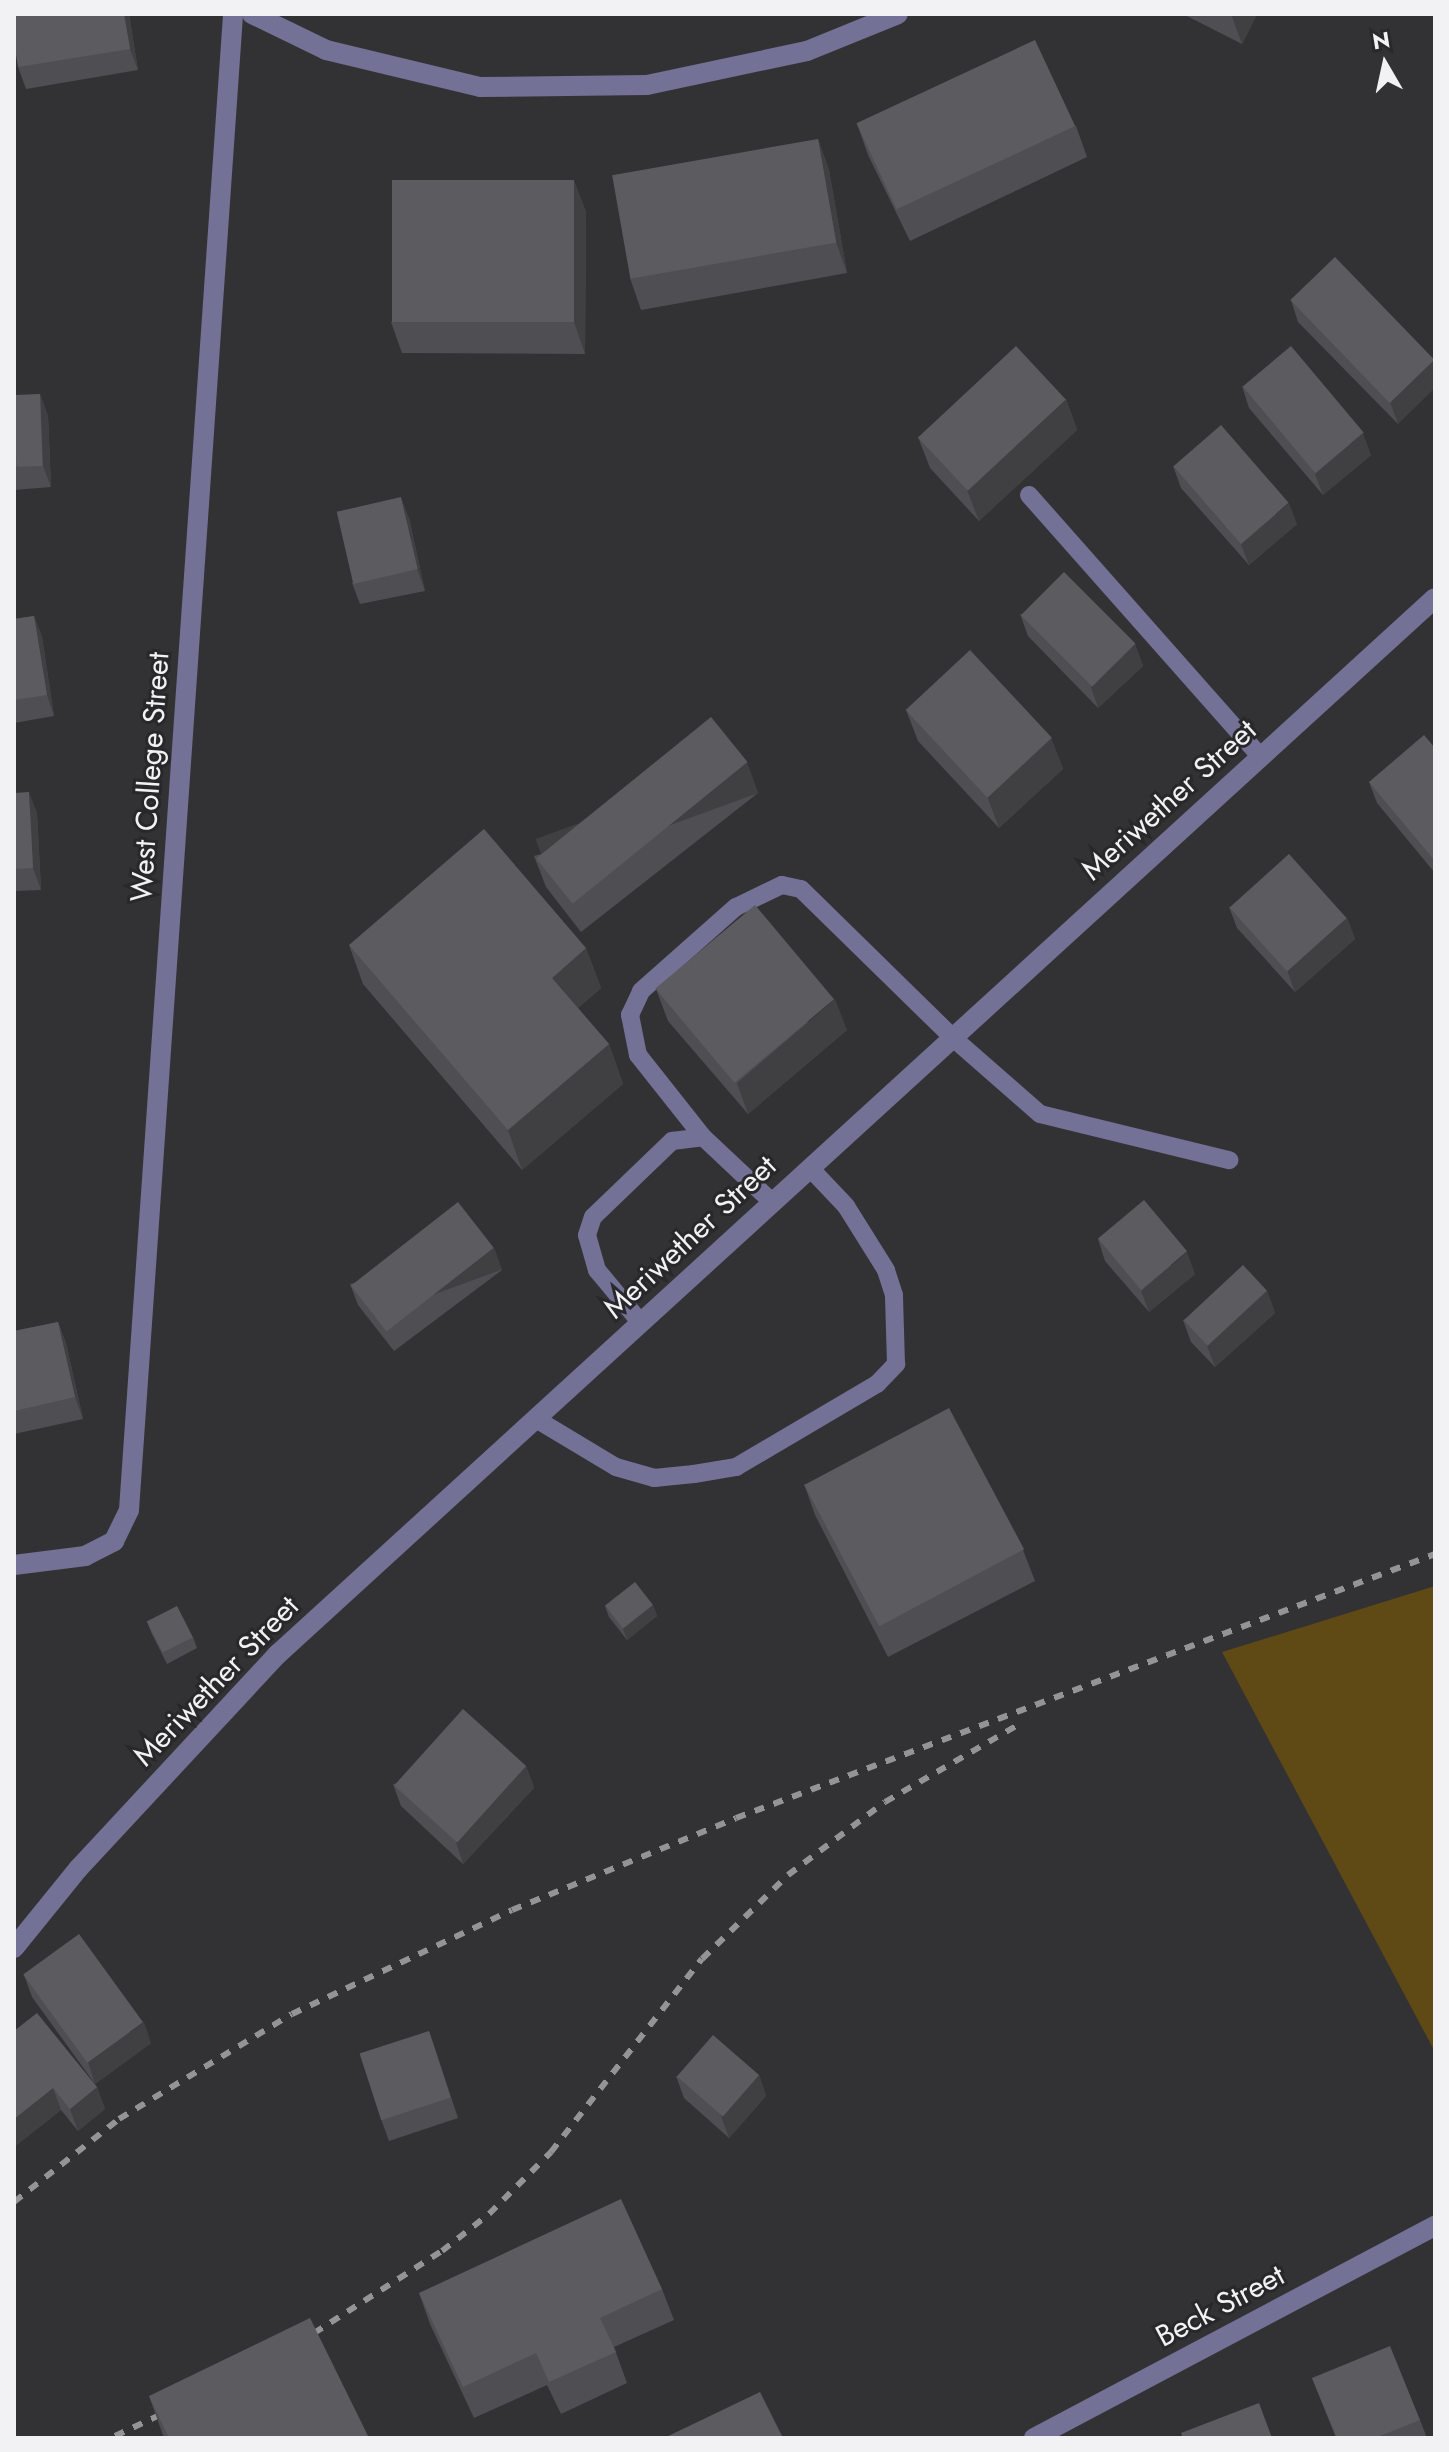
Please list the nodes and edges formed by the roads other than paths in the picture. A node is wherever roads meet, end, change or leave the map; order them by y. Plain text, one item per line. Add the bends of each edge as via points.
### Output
1 (233, 14) edge
2 (252, 14) edge
3 (898, 14) edge
4 (1029, 495) dead end
5 (1435, 598) edge
6 (1261, 757) junction
7 (952, 1037) junction
8 (703, 1137) junction
9 (1229, 1160) dead end
10 (810, 1168) junction
11 (773, 1203) junction
12 (641, 1323) junction
13 (536, 1419) junction
14 (14, 1565) edge
15 (14, 1948) edge
16 (1435, 2226) edge
17 (1034, 2438) edge

1 - 14 street, West College Street via 129,1510 114,1541 85,1556
2 - 3 street via 326,50 480,87 647,85 807,51
4 - 6 lane
5 - 6 street, Meriwether Street
6 - 7 street, Meriwether Street
7 - 8 lane via 801,889 765,889 736,907 641,991 630,1015 638,1055
7 - 9 lane via 1040,1114
7 - 10 street, Meriwether Street
8 - 11 lane
8 - 12 lane via 672,1141 593,1217 588,1254
10 - 11 street, Meriwether Street
10 - 13 lane via 846,1206 886,1270 894,1295 896,1364 877,1384 736,1467 654,1478 616,1467
11 - 12 street, Meriwether Street
12 - 13 street, Meriwether Street
13 - 15 street, Meriwether Street via 278,1654 78,1869
16 - 17 street, Beck Street

